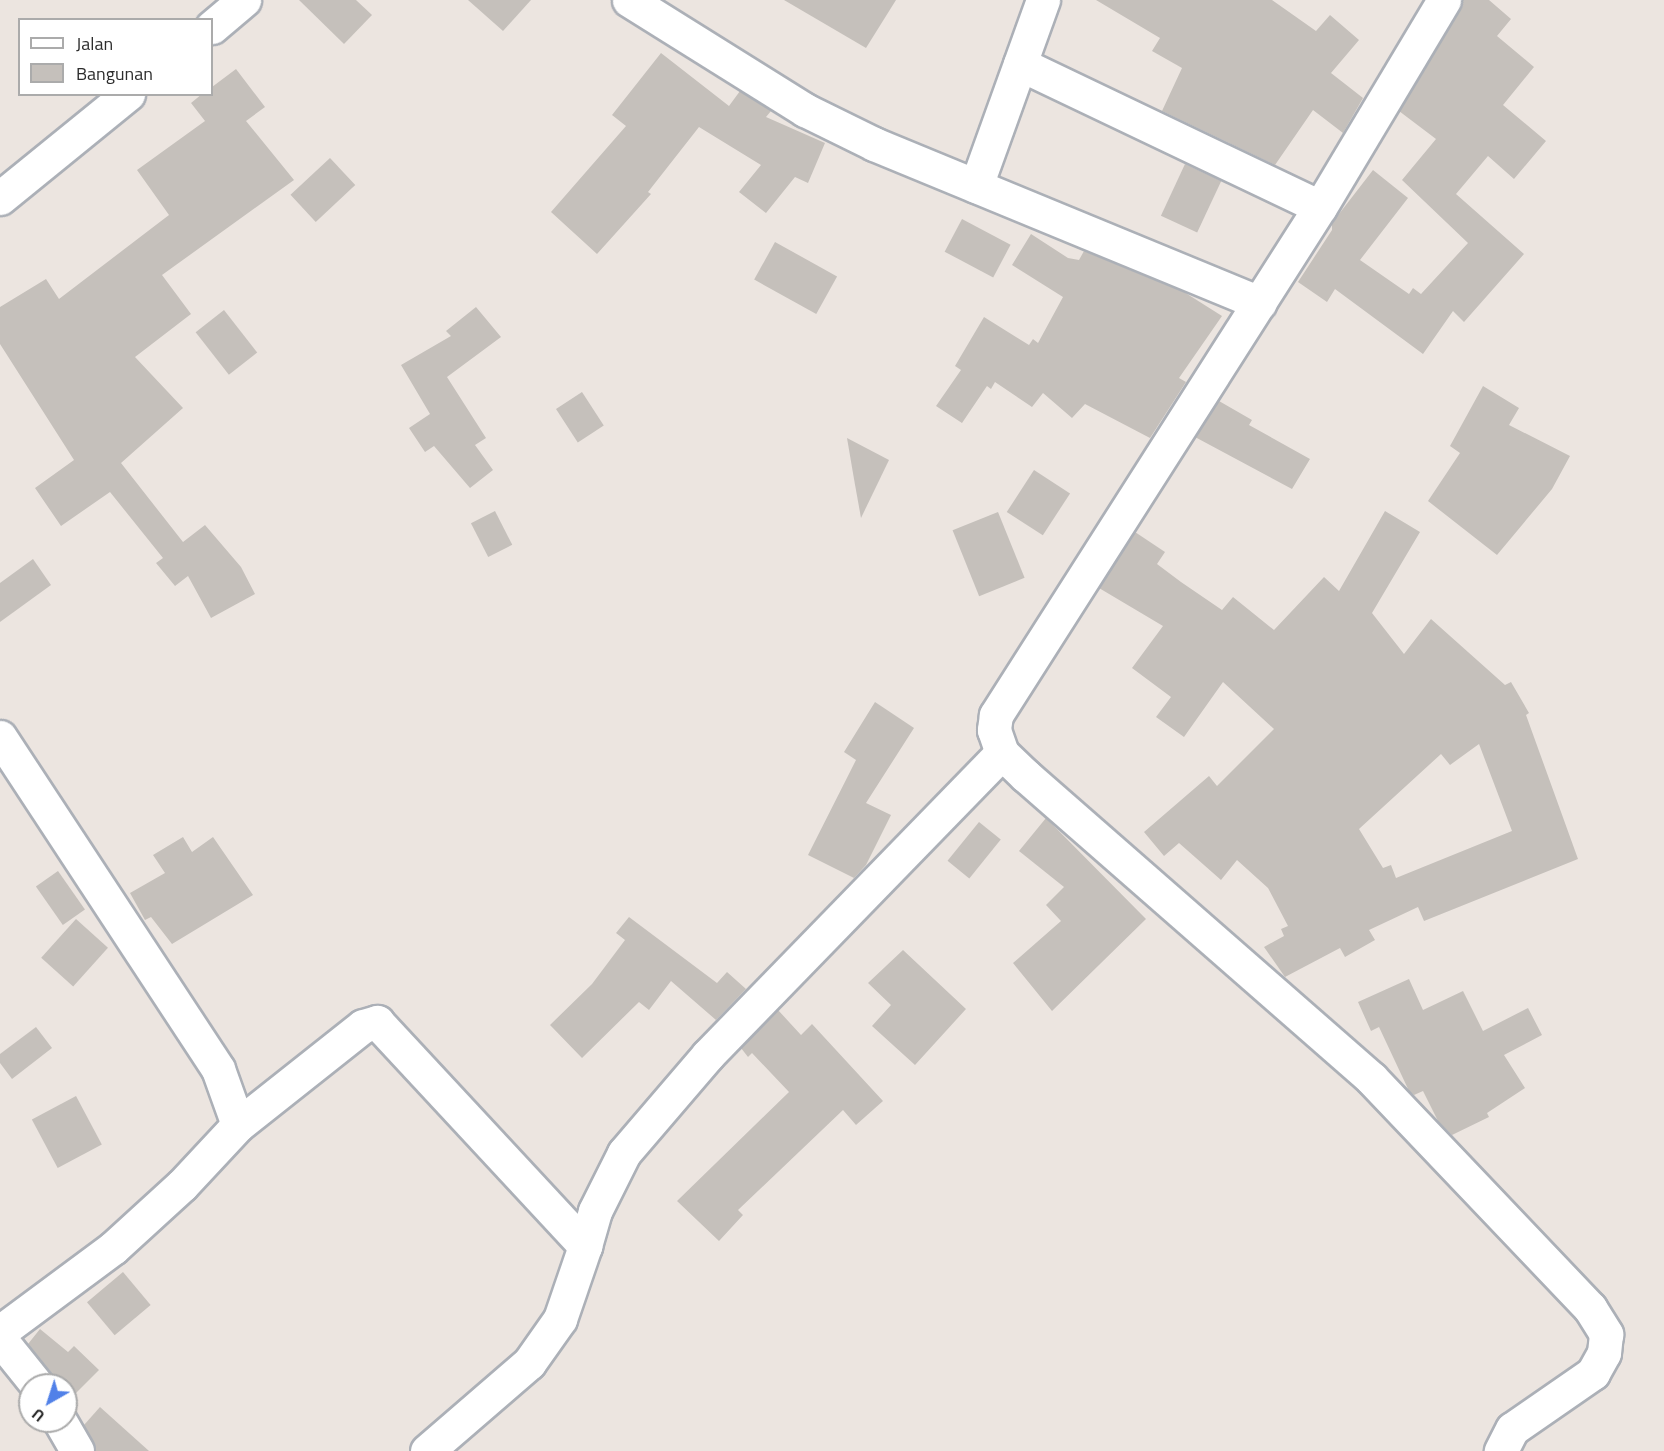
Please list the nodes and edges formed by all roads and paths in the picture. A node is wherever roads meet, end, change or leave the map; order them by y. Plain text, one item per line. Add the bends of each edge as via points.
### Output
1 (244, 0) edge
2 (629, 0) edge
3 (1043, 0) edge
4 (1444, 0) edge
5 (213, 26) edge
6 (1020, 64) junction
7 (126, 96) edge
8 (976, 186) junction
9 (0, 198) edge
10 (1320, 207) junction
11 (1259, 303) junction
12 (0, 737) edge
13 (1002, 753) junction
14 (238, 1125) junction
15 (585, 1246) junction
16 (0, 1332) edge
17 (0, 1339) edge
18 (27, 1373) edge
19 (67, 1433) edge
20 (77, 1451) edge
21 (427, 1451) edge
22 (1501, 1451) edge

1 - 5 street
2 - 8 street via 805,110
3 - 6 street
4 - 10 street
6 - 8 street
6 - 10 street
7 - 9 street
8 - 11 street
10 - 11 street
11 - 13 street via 996,715 994,730
12 - 14 street via 218,1069
13 - 15 street via 708,1055 624,1153 595,1211
13 - 22 street via 1371,1078 1590,1308 1606,1334 1604,1353 1593,1373 1512,1429
14 - 15 street via 363,1026 377,1022
14 - 16 street via 182,1185 113,1248
15 - 21 street via 560,1319 529,1363
17 - 18 street
19 - 20 street

